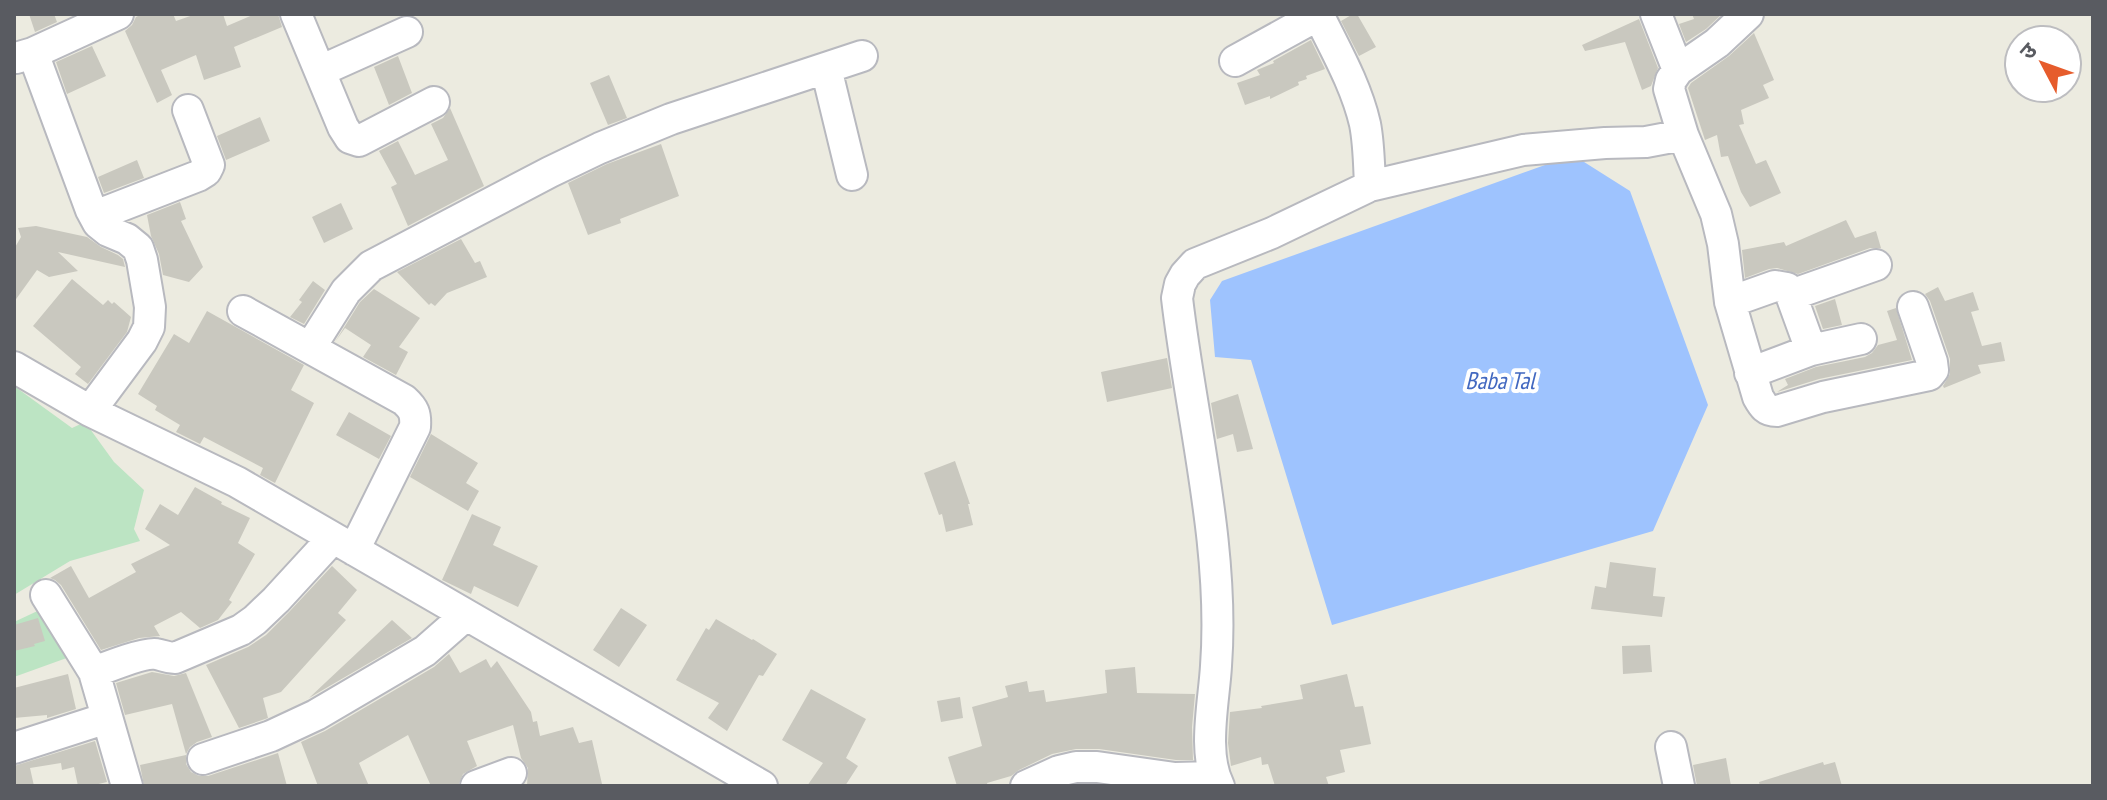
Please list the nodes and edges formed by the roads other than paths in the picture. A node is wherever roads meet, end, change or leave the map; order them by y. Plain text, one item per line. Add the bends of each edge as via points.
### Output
1 (118, 14) edge
2 (296, 14) edge
3 (1319, 14) edge
4 (1656, 14) edge
5 (1748, 14) edge
6 (407, 32) dead end
7 (23, 56) edge
8 (862, 56) dead end
9 (1235, 61) dead end
10 (826, 68) junction
11 (1678, 70) junction
12 (320, 71) junction
13 (434, 102) dead end
14 (188, 110) dead end
15 (1683, 135) junction
16 (852, 175) dead end
17 (1370, 186) junction
18 (95, 216) junction
19 (1876, 265) dead end
20 (1791, 295) junction
21 (1730, 302) junction
22 (1913, 307) dead end
23 (243, 311) dead end
24 (1861, 339) dead end
25 (310, 348) junction
26 (1811, 350) junction
27 (14, 367) edge
28 (1750, 373) junction
29 (90, 411) junction
30 (343, 544) junction
31 (46, 595) dead end
32 (466, 615) junction
33 (94, 672) junction
34 (107, 718) junction
35 (1671, 747) dead end
36 (14, 748) edge
37 (203, 759) dead end
38 (511, 773) dead end
39 (1217, 781) edge
40 (752, 784) edge
41 (127, 786) edge
42 (476, 786) edge
43 (1026, 786) edge
44 (1679, 786) edge

1 - 7 street
2 - 12 street
3 - 9 street
3 - 17 street via 1365,123
4 - 11 street
5 - 11 street
6 - 12 street
7 - 18 street
8 - 10 street
10 - 16 street
10 - 25 street via 600,148 371,266 346,291
11 - 15 street via 1669,89
12 - 13 street via 343,127 359,141
14 - 18 street via 209,165 206,171
15 - 17 street via 1523,150
15 - 21 street via 1716,214
17 - 39 street via 1195,264 1180,284 1181,332 1216,576 1218,642 1210,725
18 - 29 street via 108,231 138,248 150,307 142,341
19 - 20 street
20 - 21 street via 1787,288 1775,286
20 - 26 street
21 - 28 street
22 - 28 street via 1933,370 1929,375 1770,411 1763,407
23 - 25 street
24 - 26 street
25 - 30 street via 404,400 416,416 415,427
26 - 28 street
27 - 29 street
29 - 30 street via 237,482
30 - 32 street
30 - 33 street via 241,630 175,658 147,654
31 - 33 street
32 - 37 street via 425,651 316,715
32 - 40 street
33 - 34 street
34 - 36 street
34 - 41 street
35 - 44 street
38 - 42 street
39 - 43 street via 1076,767

